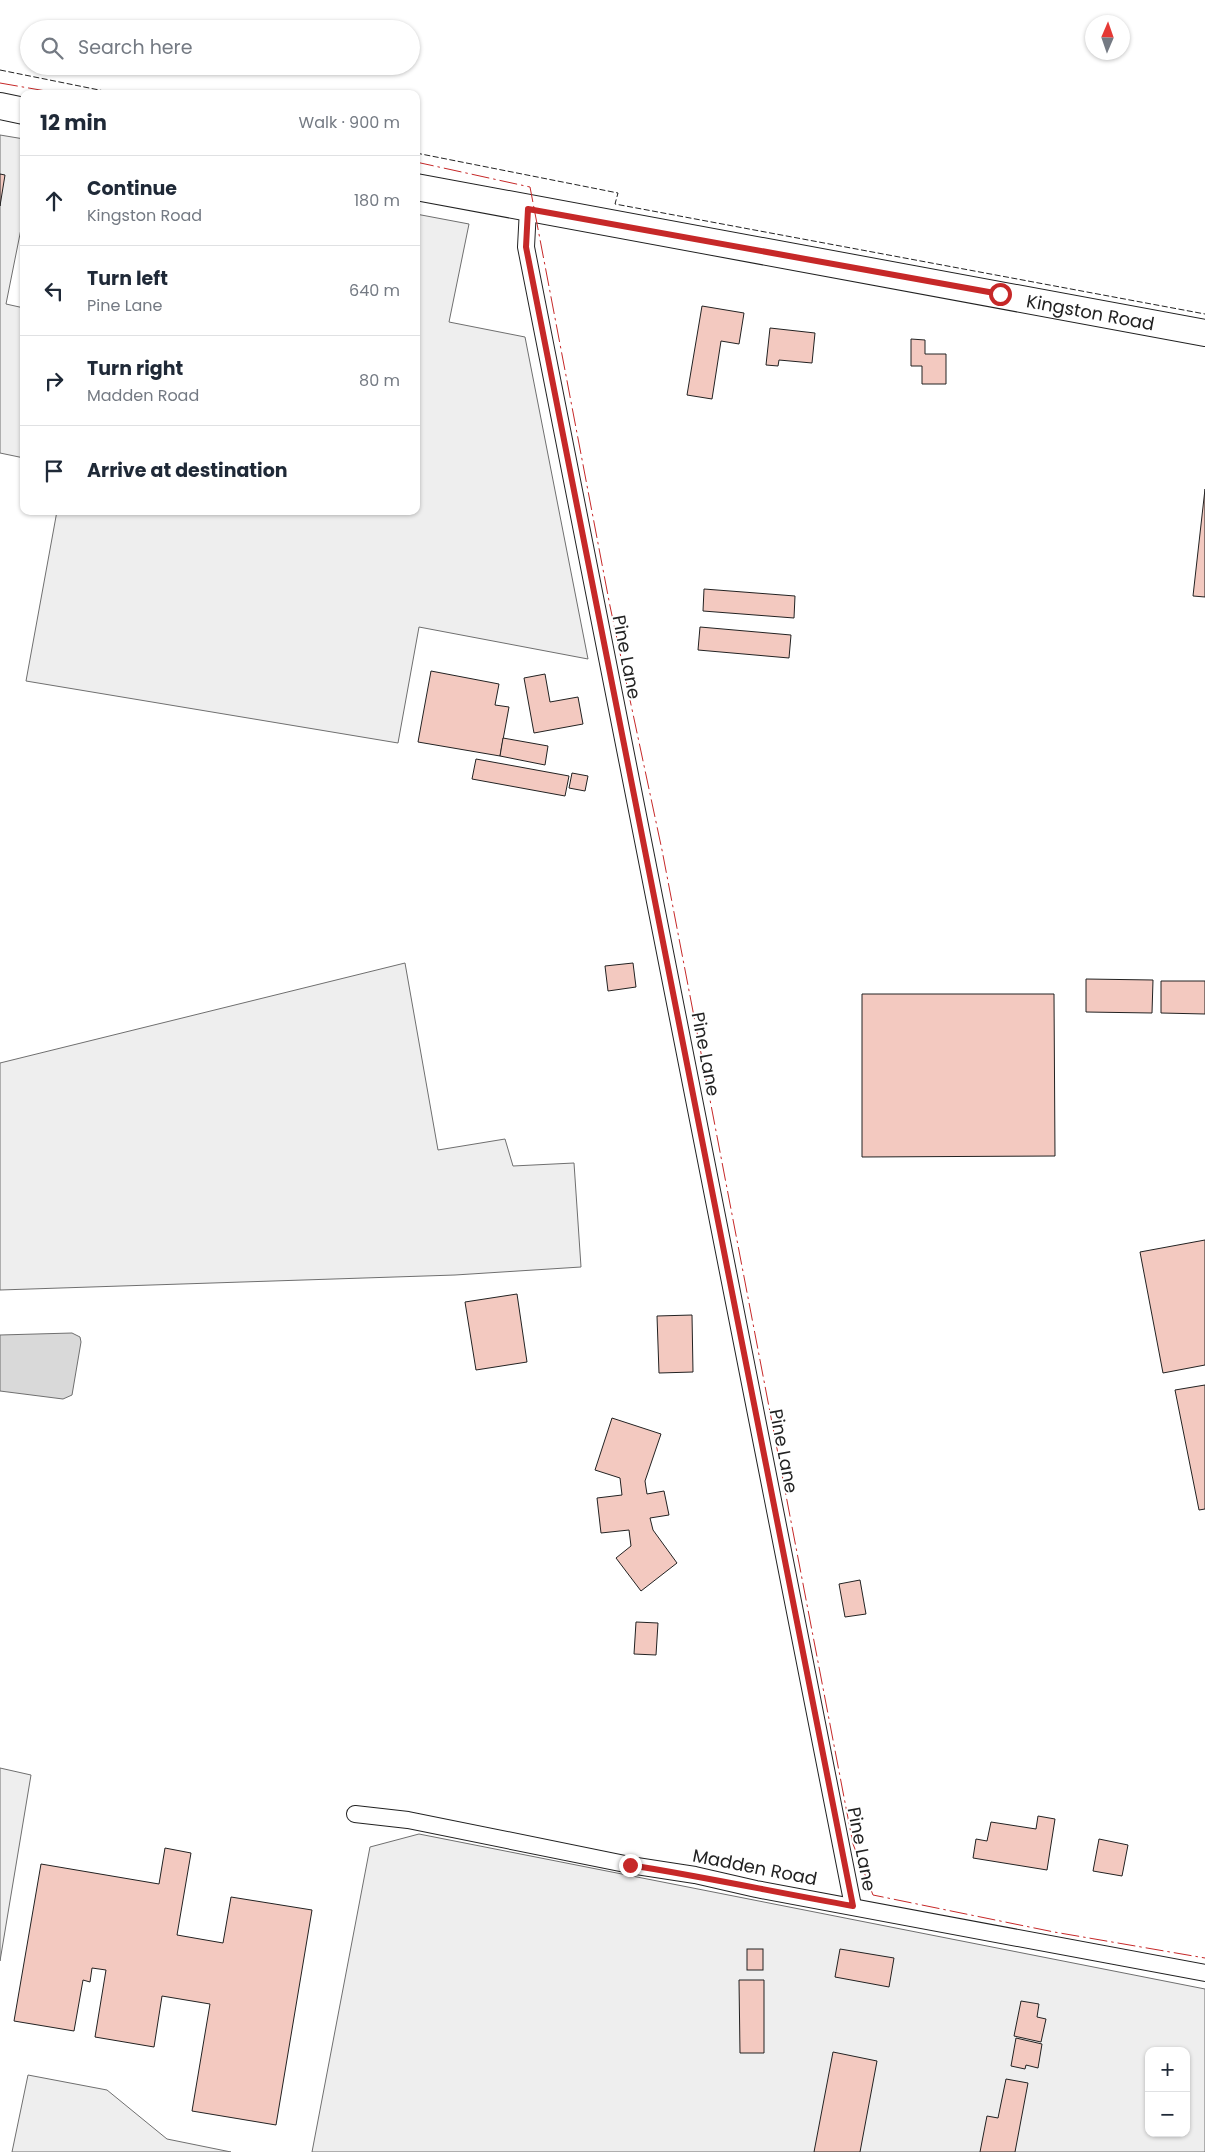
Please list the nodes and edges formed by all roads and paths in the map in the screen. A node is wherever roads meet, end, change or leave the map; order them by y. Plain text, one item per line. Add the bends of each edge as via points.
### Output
1 (0, 106) edge
2 (20, 110) edge
3 (420, 188) edge
4 (528, 209) junction
5 (1205, 333) edge
6 (355, 1814) dead end
7 (853, 1906) junction
8 (1205, 1973) edge

1 - 2 main road
3 - 4 main road, Kingston Road
4 - 5 main road, Kingston Road
4 - 7 street, Pine Lane via 526,247
6 - 7 street, Madden Road via 408,1820
7 - 8 street, Madden Road

